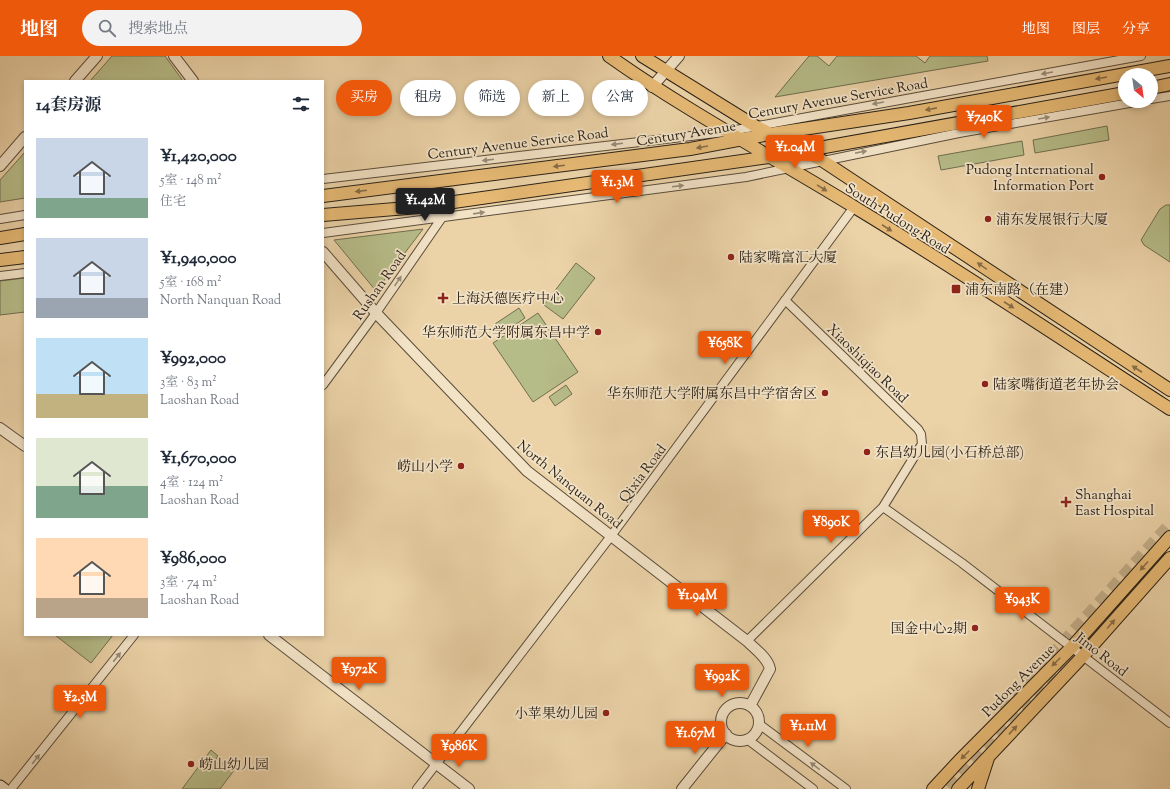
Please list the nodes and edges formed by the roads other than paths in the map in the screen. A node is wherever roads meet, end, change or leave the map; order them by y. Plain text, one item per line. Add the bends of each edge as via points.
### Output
1 (97, 56) edge
2 (174, 56) edge
3 (609, 56) edge
4 (642, 56) edge
5 (679, 56) edge
6 (1141, 56) edge
7 (1169, 66) edge
8 (664, 71) junction
9 (76, 80) edge
10 (192, 80) edge
11 (1170, 84) edge
12 (652, 86) junction
13 (1158, 87) edge
14 (1118, 94) edge
15 (1170, 96) edge
16 (1158, 98) edge
17 (1118, 105) edge
18 (755, 126) junction
19 (725, 132) junction
20 (770, 134) junction
21 (24, 138) edge
22 (740, 140) junction
23 (803, 150) junction
24 (769, 157) junction
25 (823, 160) junction
26 (0, 166) edge
27 (789, 168) junction
28 (324, 179) edge
29 (324, 196) edge
30 (419, 207) junction
31 (854, 207) junction
32 (24, 215) edge
33 (324, 215) edge
34 (441, 218) junction
35 (0, 219) edge
36 (324, 233) edge
37 (24, 234) edge
38 (0, 238) edge
39 (324, 253) edge
40 (24, 256) edge
41 (0, 260) edge
42 (24, 273) edge
43 (0, 276) edge
44 (785, 300) junction
45 (376, 314) junction
46 (324, 384) edge
47 (1170, 390) edge
48 (1170, 409) edge
49 (0, 428) edge
50 (24, 445) edge
51 (883, 507) junction
52 (611, 536) junction
53 (1170, 537) edge
54 (1170, 558) edge
55 (133, 636) edge
56 (270, 636) edge
57 (747, 641) junction
58 (1072, 647) junction
59 (1083, 656) junction
60 (750, 706) junction
61 (1170, 722) edge
62 (759, 724) junction
63 (726, 734) junction
64 (747, 739) junction
65 (988, 756) junction
66 (436, 764) junction
67 (0, 786) edge
68 (4, 789) edge
69 (11, 789) edge
70 (417, 789) edge
71 (469, 789) edge
72 (682, 789) edge
73 (812, 789) edge
74 (846, 789) edge
75 (933, 789) edge
76 (958, 789) edge
77 (978, 789) edge

1 - 9 street
2 - 10 street
3 - 12 main road, South Pudong Road
4 - 8 main road, South Pudong Road
5 - 8 street
6 -> 18 street, Century Avenue Service Road
7 -> 20 main road, Century Avenue via 909,113
8 - 12 street
8 - 18 main road, South Pudong Road
11 - 13 main road
12 - 19 main road, South Pudong Road
14 - 23 main road
15 - 16 street
25 -> 17 street
18 - 19 street, Century Avenue Service Road
18 - 20 main road, South Pudong Road
19 - 22 main road, South Pudong Road
19 -> 28 street, Century Avenue Service Road
20 - 22 main road, Century Avenue
20 - 23 main road, South Pudong Road
21 - 26 street
22 - 24 main road, South Pudong Road
22 -> 29 main road, Century Avenue via 690,149
23 - 24 main road
23 - 25 main road, South Pudong Road
24 - 25 street
24 - 27 main road, South Pudong Road
24 - 30 main road
25 - 27 street
47 -> 25 main road, South Pudong Road
27 -> 31 main road, South Pudong Road
34 -> 27 street via 746,178
30 - 33 main road
30 - 34 street
31 - 44 street, Qixia Road
31 -> 48 main road, South Pudong Road
32 - 35 street
34 - 36 street
45 -> 34 street, Rushan Road
37 - 38 main road
39 - 45 street, North Nanquan Road
40 - 41 main road
42 - 43 street
44 - 51 street, Xiaoshiqiao Road via 918,429 922,438 919,449
44 - 52 street, Qixia Road
45 - 46 street, Rushan Road
45 - 52 street, North Nanquan Road via 523,467
49 - 50 street
51 - 57 street
51 - 58 street, Jimo Road via 962,563
52 - 57 street, North Nanquan Road
52 - 66 street, Qixia Road
53 -> 58 main road, Pudong Avenue
59 -> 54 main road, Pudong Avenue
69 -> 55 street
56 - 66 street
57 - 60 street, North Nanquan Road via 770,665
58 - 59 street, Jimo Road
58 -> 75 main road, Pudong Avenue
59 - 61 street, Jimo Road
65 -> 59 main road, Pudong Avenue
60 - 62 street via 756,712
60 - 63 street via 735,704 724,711 721,723
62 - 64 street via 755,734
74 -> 62 street
63 - 64 street via 736,740
63 - 72 street
64 - 73 street
65 - 76 main road, Pudong Avenue
65 - 77 main road
66 - 70 street, Qixia Road
66 - 71 street
67 - 68 main road

